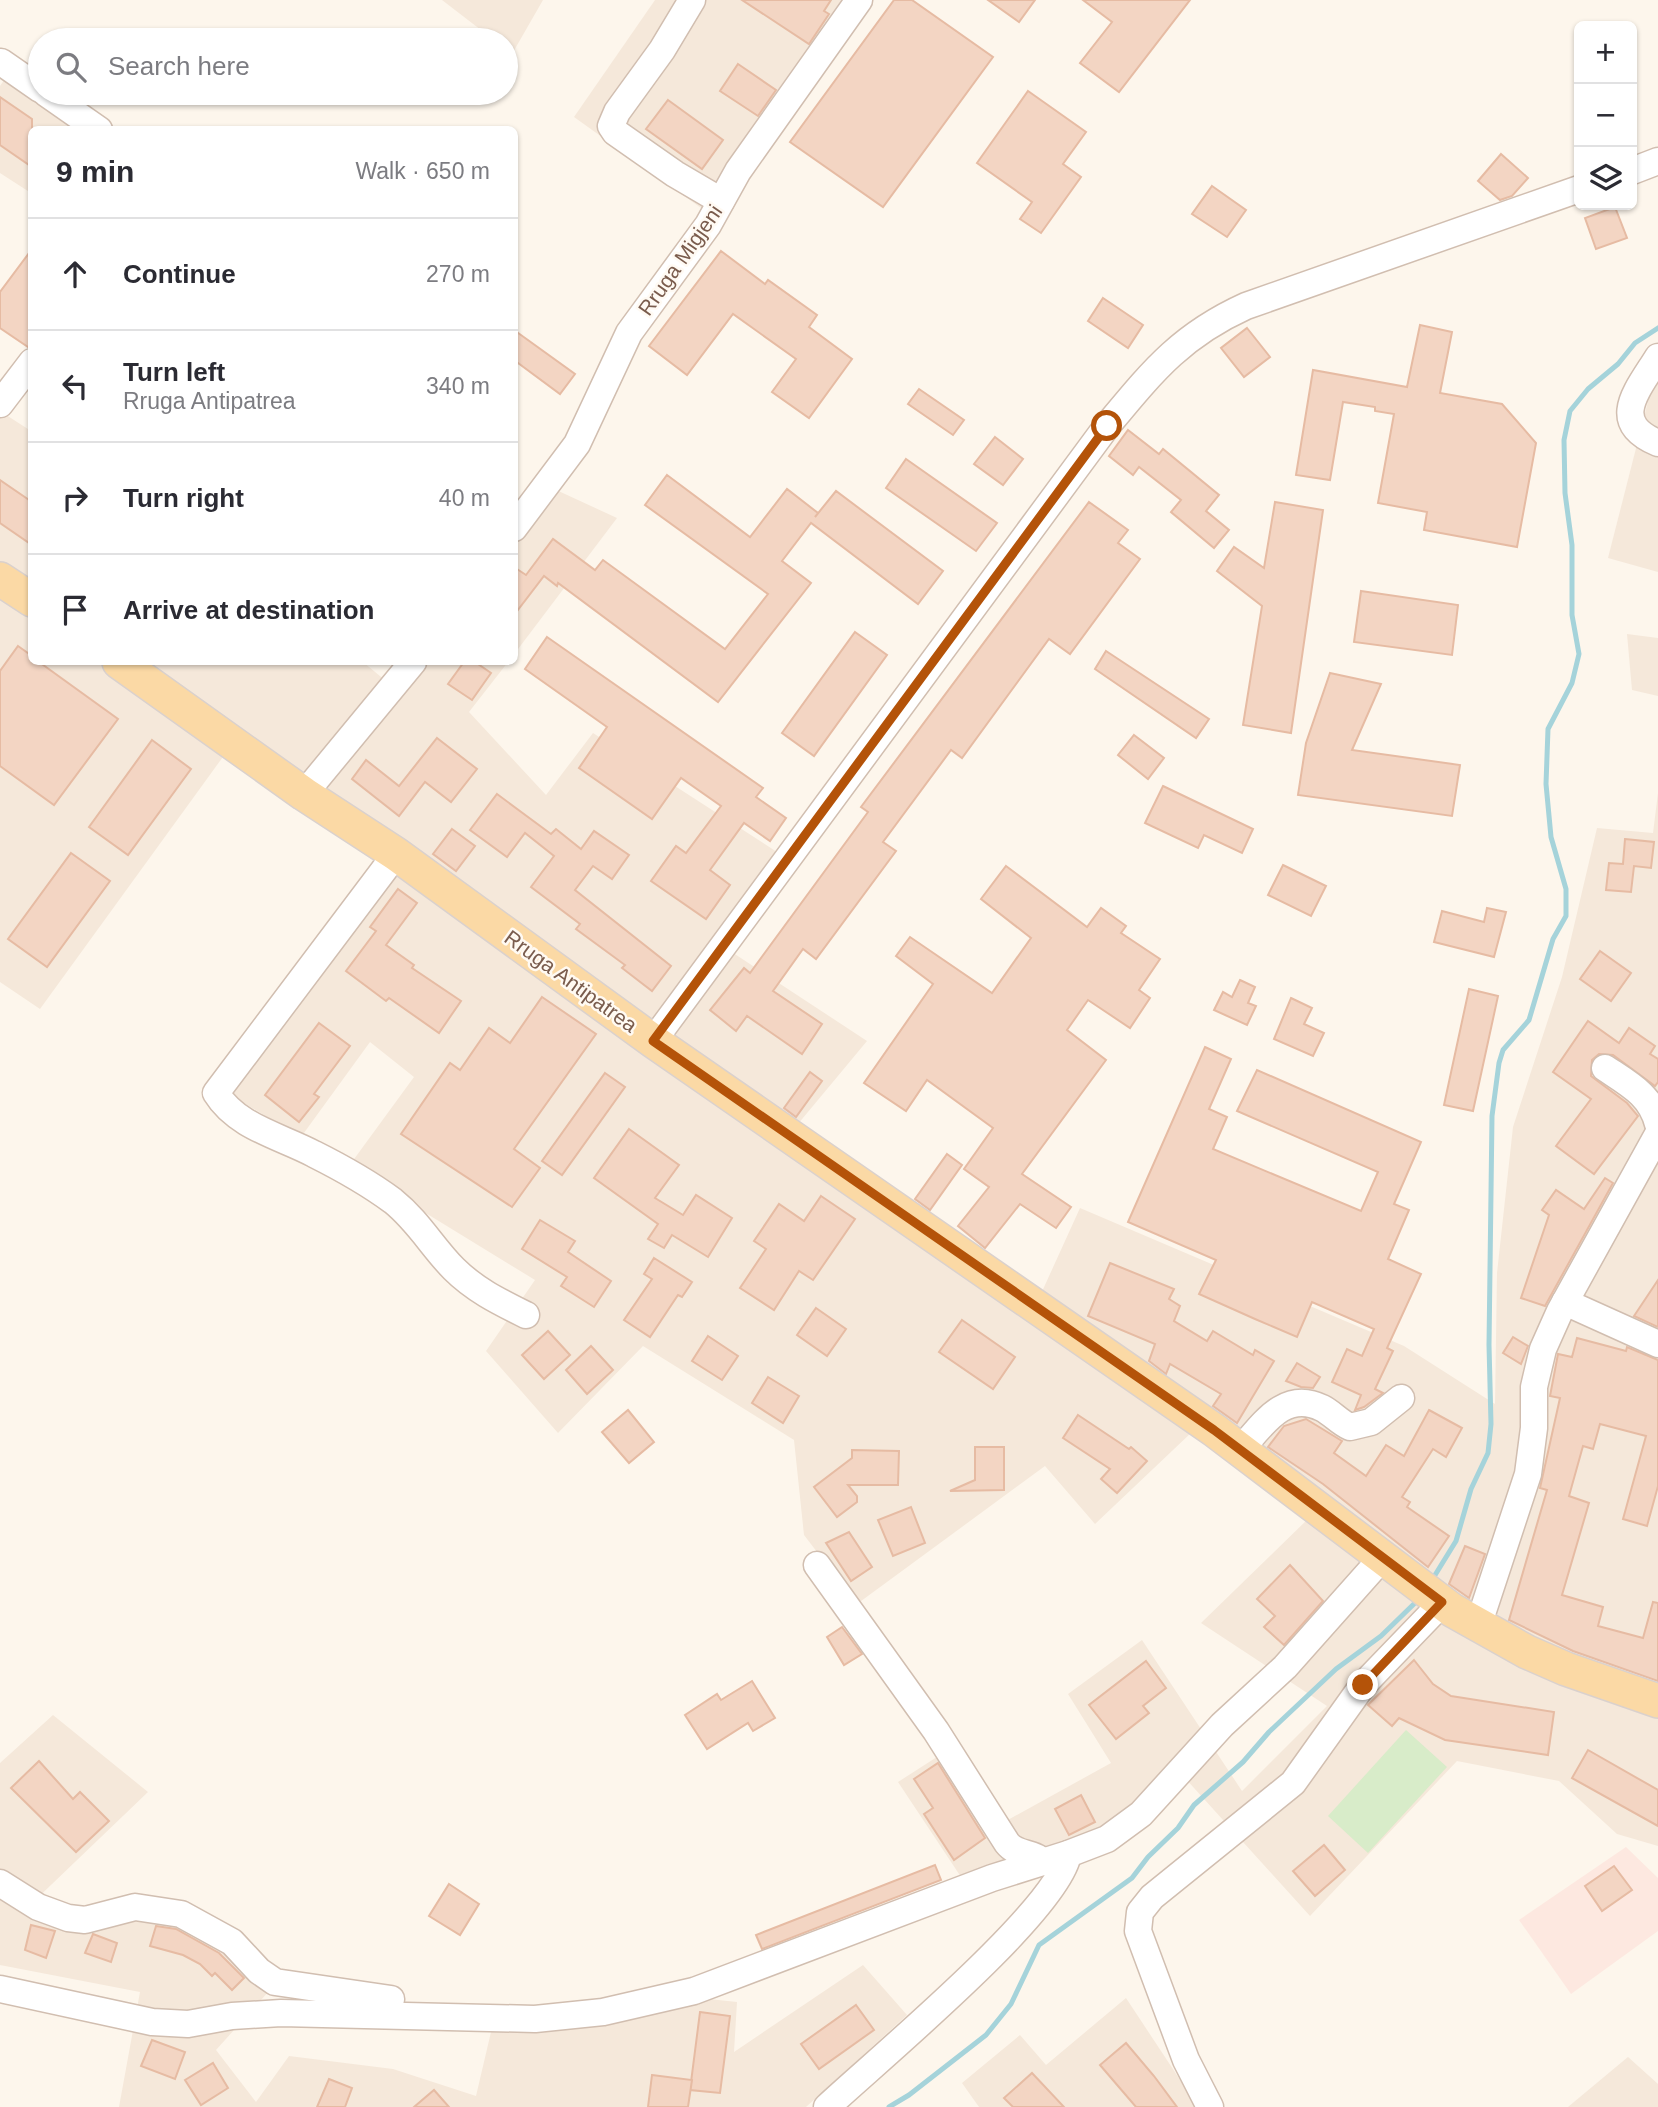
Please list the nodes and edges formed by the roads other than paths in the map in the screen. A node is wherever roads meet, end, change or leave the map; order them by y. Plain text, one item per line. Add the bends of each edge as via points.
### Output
1 (692, 0) edge
2 (859, 0) edge
3 (1, 62) edge
4 (28, 81) edge
5 (63, 105) edge
6 (93, 126) edge
7 (1658, 161) edge
8 (1637, 169) edge
9 (1574, 191) edge
10 (721, 201) junction
11 (1658, 357) edge
12 (28, 367) edge
13 (0, 404) edge
14 (1658, 443) edge
15 (518, 523) edge
16 (123, 665) edge
17 (411, 665) edge
18 (304, 794) junction
19 (396, 854) junction
20 (653, 1041) junction
21 (1605, 1068) dead end
22 (1658, 1124) edge
23 (1658, 1134) edge
24 (1565, 1303) junction
25 (526, 1315) dead end
26 (1658, 1344) edge
27 (1401, 1398) dead end
28 (1240, 1450) junction
29 (1382, 1558) junction
30 (817, 1565) dead end
31 (1429, 1593) junction
32 (1478, 1626) junction
33 (1658, 1701) edge
34 (1068, 1854) junction
35 (1042, 1861) junction
36 (0, 1883) edge
37 (0, 1989) edge
38 (431, 2015) junction
39 (827, 2107) edge
40 (1210, 2107) edge

1 - 10 street via 611,126 675,174
2 - 10 street, Rruga Migjeni via 737,171
3 - 4 street
5 - 6 street
7 - 8 street
9 - 20 street via 1246,306 1182,342 1107,426
10 - 15 street, Rruga Migjeni via 629,333 577,444
11 - 14 street via 1633,398 1630,412 1632,427
12 - 13 street
16 - 18 main road, Rruga Antipatrea
17 - 18 street
18 - 19 main road, Rruga Antipatrea
19 - 20 main road, Rruga Antipatrea
19 - 25 street via 216,1093 225,1108 240,1119 315,1154 392,1201 426,1232 453,1268 486,1295
20 - 28 main road, Rruga Antipatrea
21 - 22 street via 1653,1105
23 - 24 street
24 - 26 street
24 - 32 street via 1544,1349 1534,1387 1528,1474
27 - 28 street via 1371,1422 1350,1427 1321,1407 1285,1404
28 - 29 main road, Rruga Antipatrea
29 - 31 main road, Rruga Antipatrea
29 - 34 street via 1285,1667 1222,1725 1141,1814 1107,1839
30 - 35 street via 936,1731 1007,1843 1016,1852
31 - 32 main road, Rruga Antipatrea
31 - 40 street via 1293,1783 1152,1897 1140,1912 1138,1931 1186,2060
32 - 33 main road, Rruga Antipatrea via 1566,1670
34 - 35 street
34 - 39 street via 1062,1875 1017,1928
35 - 38 street via 671,1998 562,2017
36 - 38 street via 38,1907 68,1918 85,1920 135,1907 167,1910 216,1931 275,1982 362,1997 416,2000 424,2003
37 - 38 street via 165,2024 281,2013

